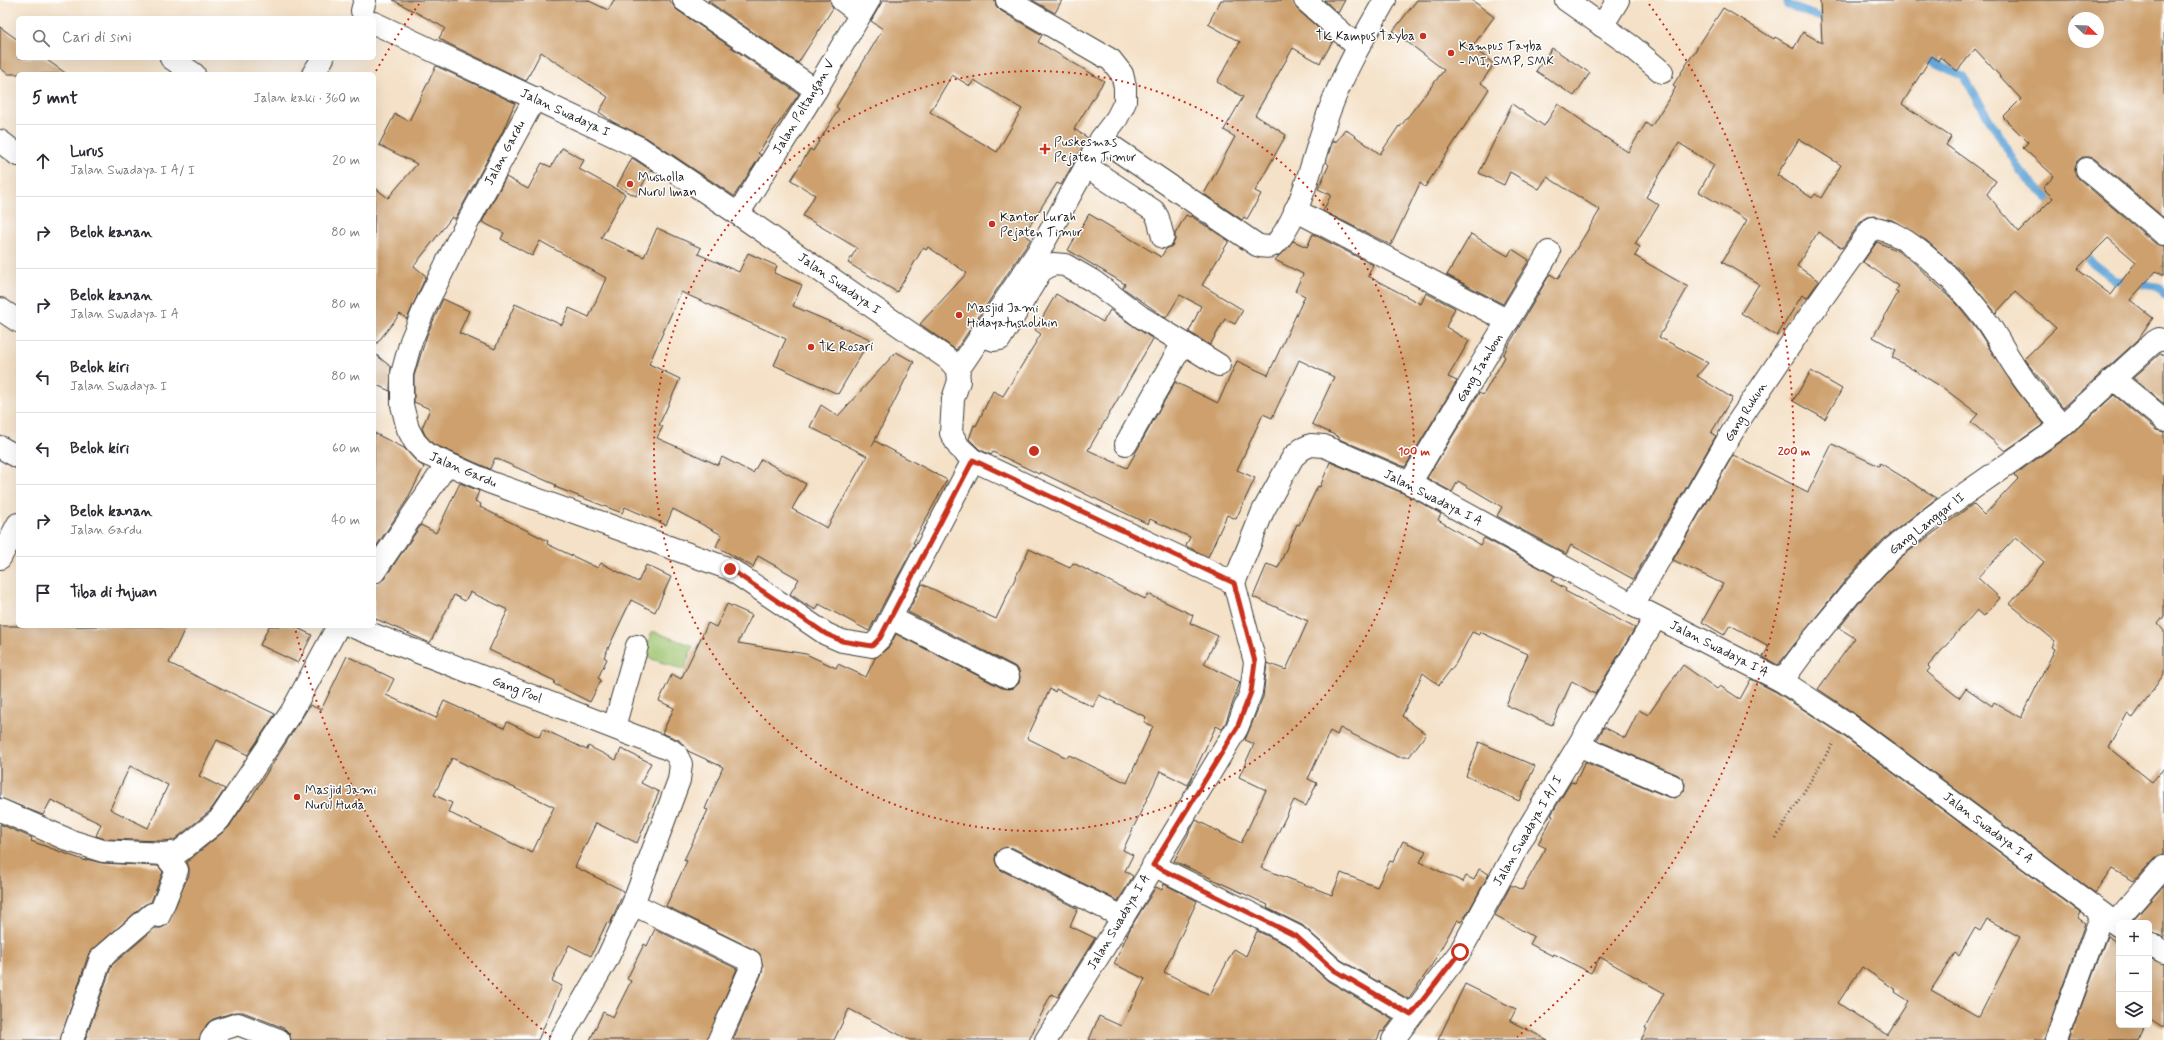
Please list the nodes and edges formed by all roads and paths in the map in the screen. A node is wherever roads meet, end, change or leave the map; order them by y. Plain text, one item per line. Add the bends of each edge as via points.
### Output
1 (685, 0) edge
2 (842, 0) edge
3 (1007, 0) edge
4 (1305, 0) edge
5 (1385, 0) edge
6 (1566, 0) edge
7 (1618, 0) edge
8 (864, 7) edge
9 (376, 19) edge
10 (1602, 26) junction
11 (1358, 47) junction
12 (174, 60) edge
13 (322, 60) edge
14 (191, 72) edge
15 (314, 72) edge
16 (1662, 72) dead end
17 (816, 90) junction
18 (536, 98) junction
19 (1101, 139) junction
20 (0, 141) edge
21 (16, 153) edge
22 (1086, 166) junction
23 (2087, 169) dead end
24 (1295, 210) junction
25 (738, 214) junction
26 (2164, 234) edge
27 (1163, 237) dead end
28 (1549, 252) dead end
29 (0, 309) edge
30 (16, 320) edge
31 (1508, 321) junction
32 (980, 335) junction
33 (2164, 340) edge
34 (1183, 343) junction
35 (1219, 365) dead end
36 (958, 370) junction
37 (2114, 379) junction
38 (2164, 420) edge
39 (2062, 426) junction
40 (1126, 444) dead end
41 (0, 446) edge
42 (16, 456) edge
43 (973, 460) junction
44 (447, 464) junction
45 (1410, 483) junction
46 (16, 528) edge
47 (0, 558) edge
48 (376, 569) edge
49 (1234, 583) junction
50 (1633, 605) junction
51 (1656, 617) junction
52 (891, 618) junction
53 (337, 628) edge
54 (356, 628) edge
55 (637, 646) dead end
56 (1008, 676) dead end
57 (1782, 681) junction
58 (1845, 722) junction
59 (614, 727) junction
60 (1580, 746) junction
61 (1673, 786) dead end
62 (0, 810) edge
63 (1776, 838) dead end
64 (164, 854) junction
65 (1008, 859) dead end
66 (1153, 865) junction
67 (2164, 866) edge
68 (633, 904) junction
69 (1123, 917) junction
70 (2112, 921) edge
71 (2152, 945) edge
72 (2164, 952) edge
73 (1411, 1015) junction
74 (72, 1040) edge
75 (212, 1040) edge
76 (279, 1040) edge
77 (560, 1040) edge
78 (719, 1040) edge
79 (1046, 1040) edge
80 (1393, 1040) edge
81 (2056, 1040) edge

1 - 17 street
2 - 8 street
3 - 19 street via 1111,60 1122,74 1125,102
4 - 11 street
5 - 11 street
6 - 10 street
7 - 10 street
8 - 17 street, Jalan Poltangan V
9 - 18 street, Jalan Swadaya I
10 - 16 street
11 - 24 street via 1330,108
12 - 14 street
13 - 15 street
17 - 25 street, Jalan Poltangan V
18 - 25 street, Jalan Swadaya I via 640,148
18 - 44 street, Jalan Gardu via 426,305 411,340 402,374 402,405 408,429 426,454
19 - 22 street
19 - 24 street via 1257,245 1266,247 1275,244
20 - 21 street
22 - 27 street via 1154,211
22 - 32 street via 1042,246
23 - 26 street
24 - 31 street
25 - 36 street, Jalan Swadaya I via 948,360
28 - 31 street, Gang Jambon
29 - 30 street
31 - 45 street, Gang Jambon
32 - 34 street via 994,340 1000,339 1041,271 1053,264 1065,265 1093,281 1141,317
32 - 36 street
33 - 37 street, Gang Langgar II via 2154,342
34 - 35 street
34 - 40 street
36 - 43 street via 959,381 953,398 951,433 959,447
37 - 38 street
37 - 39 street, Gang Langgar II
39 - 50 street, Gang Rukun via 2019,374 1975,306 1928,258 1909,243 1885,231 1872,228 1738,422
39 - 57 street, Gang Langgar II via 1936,514 1893,548 1852,592
41 - 42 street
43 - 49 street
43 - 52 street
44 - 48 street
44 - 52 street, Jalan Gardu via 488,482 730,569 826,634 842,641 872,646 880,638
45 - 49 street, Jalan Swadaya I A via 1324,446 1311,445 1302,449 1293,457 1263,511
45 - 50 street, Jalan Swadaya I A
46 - 47 street
49 - 66 street, Jalan Swadaya I A via 1255,662 1251,692 1237,728
50 - 51 street, Jalan Swadaya I A
51 - 57 street, Jalan Swadaya I A
51 - 60 street, Jalan Swadaya I A/ I
52 - 56 street
53 - 64 street via 292,711 219,820 179,852
54 - 59 street, Gang Pool
55 - 59 street
57 - 58 street, Jalan Swadaya I A
58 - 63 path
58 - 70 street, Jalan Swadaya I A
59 - 68 street, Gang Pool via 671,750 680,758 682,772
60 - 61 street
60 - 73 street, Jalan Swadaya I A/ I via 1523,836 1460,952
62 - 64 street via 71,842 103,851
64 - 74 street via 177,870 158,916 152,914 101,958
65 - 69 street
66 - 69 street, Jalan Swadaya I A
66 - 73 street via 1296,936 1334,970
67 - 70 street
68 - 77 street via 606,961
68 - 78 street via 750,961 751,968
69 - 79 street, Jalan Swadaya I A
70 - 81 street
71 - 72 street
73 - 80 street, Jalan Swadaya I A/ I
75 - 76 street via 217,1031 238,1024

